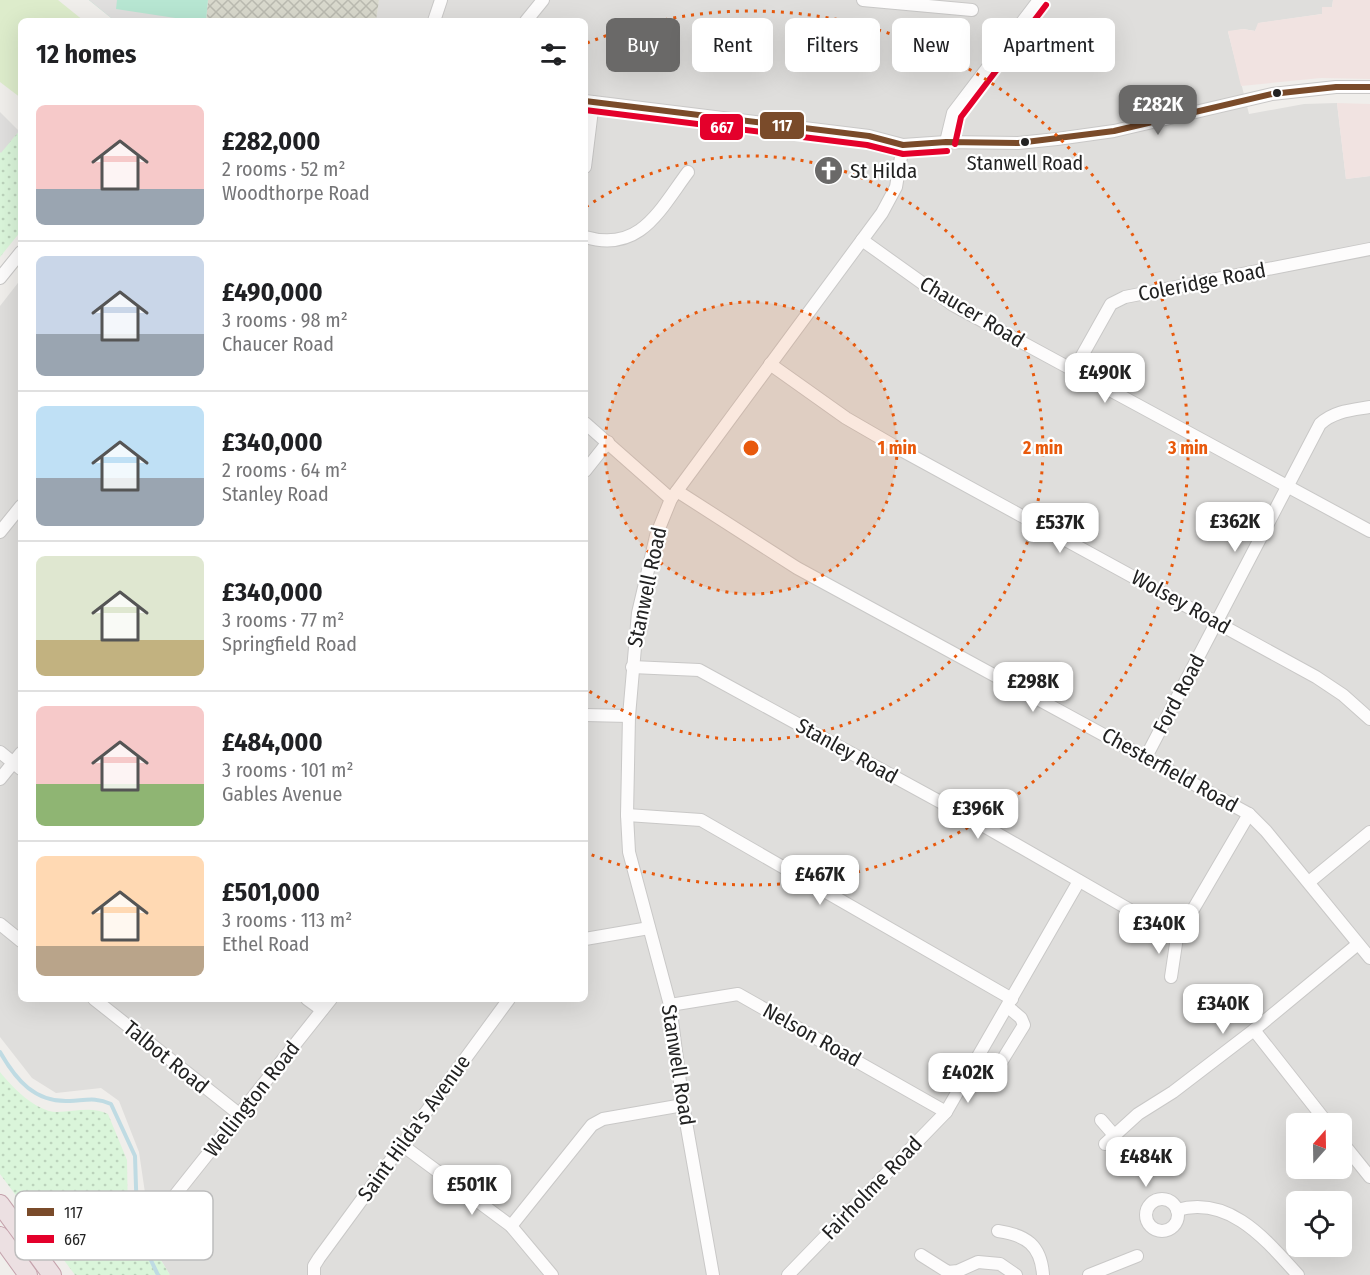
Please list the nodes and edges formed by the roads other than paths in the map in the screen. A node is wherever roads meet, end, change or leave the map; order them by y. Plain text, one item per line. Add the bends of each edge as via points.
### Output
1 (441, 0) edge
2 (543, 0) edge
3 (863, 0) edge
4 (1039, 0) edge
5 (959, 4) edge
6 (972, 10) dead end
7 (435, 18) edge
8 (528, 18) edge
9 (1370, 87) edge
10 (589, 102) edge
11 (588, 118) edge
12 (945, 142) junction
13 (903, 145) junction
14 (688, 172) dead end
15 (588, 238) edge
16 (862, 240) junction
17 (1370, 249) edge
18 (18, 256) edge
19 (0, 278) edge
20 (770, 364) junction
21 (1074, 370) junction
22 (1370, 407) edge
23 (588, 425) edge
24 (608, 442) junction
25 (588, 467) edge
26 (1288, 486) junction
27 (674, 495) junction
28 (18, 510) edge
29 (1370, 531) edge
30 (0, 532) edge
31 (1217, 622) junction
32 (632, 667) junction
33 (588, 715) edge
34 (629, 716) junction
35 (1370, 719) edge
36 (0, 752) edge
37 (1146, 757) junction
38 (18, 762) edge
39 (0, 779) edge
40 (1249, 814) junction
41 (627, 815) junction
42 (1370, 832) edge
43 (1079, 881) junction
44 (1309, 882) junction
45 (0, 924) edge
46 (649, 928) junction
47 (1177, 937) junction
48 (588, 938) edge
49 (18, 939) edge
50 (1358, 944) junction
51 (1370, 958) edge
52 (1171, 977) dead end
53 (98, 1002) edge
54 (311, 1002) edge
55 (329, 1002) edge
56 (507, 1002) edge
57 (1010, 1003) junction
58 (670, 1005) junction
59 (322, 1010) junction
60 (1254, 1030) junction
61 (977, 1062) junction
62 (683, 1105) junction
63 (946, 1112) junction
64 (1319, 1113) edge
65 (239, 1114) junction
66 (1101, 1120) dead end
67 (402, 1145) junction
68 (1352, 1154) edge
69 (1370, 1177) edge
70 (178, 1191) edge
71 (0, 1204) edge
72 (1177, 1210) dead end
73 (15, 1224) edge
74 (511, 1227) junction
75 (998, 1231) dead end
76 (0, 1236) edge
77 (921, 1256) dead end
78 (1137, 1256) dead end
79 (15, 1257) edge
80 (17, 1260) edge
81 (41, 1260) edge
82 (1116, 1271) edge
83 (28, 1275) edge
84 (52, 1275) edge
85 (314, 1275) edge
86 (552, 1275) edge
87 (713, 1275) edge
88 (788, 1275) edge
89 (1016, 1275) edge
90 (1043, 1275) edge
91 (1089, 1275) edge
92 (1298, 1275) edge

1 - 7 street
2 - 8 street
3 - 5 street
4 - 12 street via 953,113
5 - 6 street
9 - 12 street via 1272,94 1114,131 1057,139
10 - 11 street
10 - 13 street via 869,136
12 - 13 street
13 - 16 street, Stanwell Road via 891,198
14 - 15 street via 648,225 628,239 604,243
16 - 20 street, Stanwell Road
16 - 21 street, Chaucer Road via 952,305
17 - 21 street, Coleridge Road via 1125,297 1111,304
18 - 19 street
20 - 27 street, Stanwell Road
20 - 31 street, Wolsey Road via 846,418 903,451
21 - 26 street, Chaucer Road
22 - 26 street, Ford Road via 1327,417
23 - 24 street, Chesterfield Road
24 - 25 street
24 - 27 street, Chesterfield Road
26 - 29 street, Chaucer Road
26 - 31 street, Ford Road
27 - 32 street, Stanwell Road via 663,515 646,575
27 - 37 street, Chesterfield Road via 797,568
28 - 30 street
31 - 35 street, Wolsey Road via 1316,677
31 - 37 street, Ford Road
32 - 34 street, Stanwell Road
32 - 43 street, Stanley Road via 699,670
33 - 34 street
34 - 41 street, Stanwell Road
36 - 38 street
37 - 40 street, Chesterfield Road
38 - 39 street
40 - 44 street, Chesterfield Road
40 - 47 street
41 - 46 street, Stanwell Road via 629,852
41 - 57 street via 701,820
42 - 44 street
43 - 47 street, Stanley Road
43 - 57 street, Fairholme Road
44 - 50 street, Chesterfield Road
45 - 49 street
46 - 48 street
46 - 58 street, Stanwell Road
47 - 52 street
50 - 51 street, Chesterfield Road
50 - 60 street
53 - 65 street, Talbot Road
54 - 59 street
55 - 59 street, Wellington Road
56 - 67 street, Saint Hilda's Avenue
57 - 61 street, Fairholme Road
57 - 61 street via 1024,1025 995,1072
58 - 62 street, Stanwell Road
58 - 63 street, Nelson Road via 738,993
59 - 65 street, Wellington Road
60 - 64 street
60 - 66 street via 1138,1114 1109,1140
61 - 63 street, Fairholme Road
62 - 74 street via 603,1119 592,1125
62 - 87 street, Stanwell Road
63 - 88 street, Fairholme Road
65 - 70 street, Wellington Road
67 - 74 street
67 - 85 street, Saint Hilda's Avenue via 319,1258
68 - 69 street
71 - 73 highway
72 - 92 street via 1193,1205 1214,1207 1255,1228
74 - 86 street
75 - 90 street via 1018,1234 1034,1247 1042,1261
76 - 79 highway
77 - 89 street via 948,1272 978,1262 1000,1264
78 - 82 street
80 - 83 highway
81 - 84 highway
82 - 91 street

